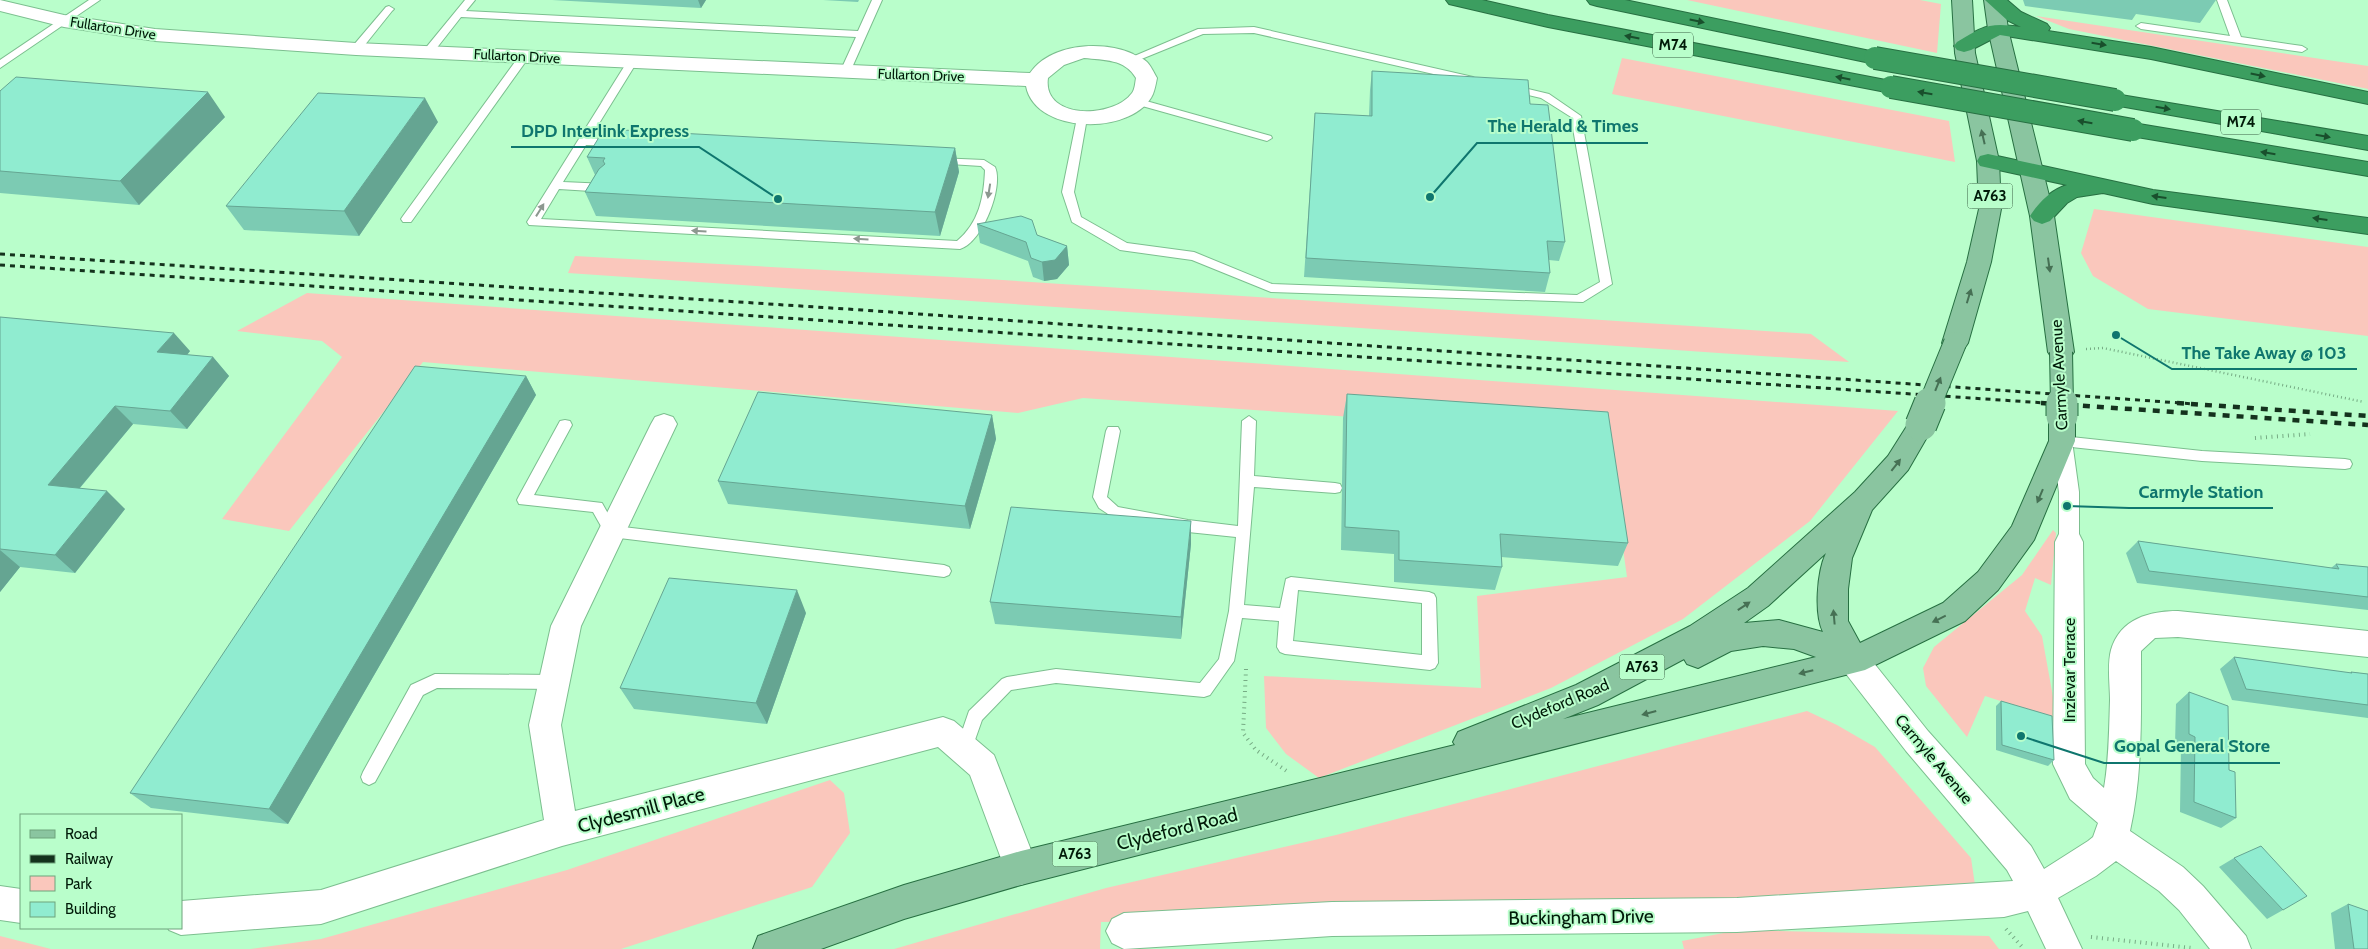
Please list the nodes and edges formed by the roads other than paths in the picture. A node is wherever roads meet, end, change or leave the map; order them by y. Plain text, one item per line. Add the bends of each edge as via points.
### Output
1 (95, 0) edge
2 (470, 0) edge
3 (877, 0) edge
4 (1441, 0) edge
5 (1456, 0) edge
6 (1597, 0) edge
7 (1962, 0) edge
8 (1995, 0) edge
9 (2222, 0) edge
10 (0, 5) edge
11 (389, 9) dead end
12 (459, 14) junction
13 (64, 21) junction
14 (1548, 21) junction
15 (2142, 26) dead end
16 (1998, 30) junction
17 (862, 34) junction
18 (2065, 38) junction
19 (2236, 38) junction
20 (1964, 46) junction
21 (356, 49) junction
22 (2302, 49) dead end
23 (428, 52) junction
24 (524, 57) junction
25 (1130, 60) junction
26 (632, 62) junction
27 (0, 65) edge
28 (845, 72) junction
29 (1036, 80) junction
30 (2368, 98) edge
31 (1139, 102) junction
32 (1082, 118) junction
33 (1267, 138) dead end
34 (582, 141) junction
35 (2368, 143) edge
36 (631, 144) edge
37 (925, 160) edge
38 (1988, 161) junction
39 (2368, 170) edge
40 (2032, 172) junction
41 (555, 185) junction
42 (608, 188) edge
43 (2111, 189) junction
44 (2042, 216) junction
45 (407, 219) dead end
46 (2368, 226) edge
47 (1249, 421) dead end
48 (565, 424) dead end
49 (664, 424) dead end
50 (2062, 429) junction
51 (1113, 430) dead end
52 (2345, 464) dead end
53 (1247, 481) junction
54 (1335, 488) dead end
55 (1865, 500) junction
56 (612, 531) junction
57 (1244, 532) junction
58 (2069, 542) joint
59 (944, 570) dead end
60 (1236, 611) junction
61 (1287, 615) junction
62 (2368, 644) edge
63 (1854, 661) junction
64 (554, 682) junction
65 (1588, 695) junction
66 (964, 749) junction
67 (1384, 776) junction
68 (369, 777) dead end
69 (2114, 827) junction
70 (562, 830) junction
71 (1022, 868) junction
72 (2037, 891) junction
73 (0, 903) edge
74 (20, 906) edge
75 (182, 918) edge
76 (1124, 931) dead end
77 (2061, 941) edge
78 (771, 949) edge
79 (2233, 949) edge

1 - 13 lane
2 - 12 lane
3 - 17 lane
4 - 14 highway, M74
5 - 14 highway, M74
6 -> 35 highway, M74, bridge via 1875,58
7 - 20 main road, A763
8 - 16 main road, Carmyle Avenue / A763
8 - 18 highway via 2014,16
9 - 19 lane
10 - 13 street, Fullarton Drive
11 - 21 lane
12 - 17 lane
12 - 23 lane
13 - 21 street, Fullarton Drive via 155,36
13 - 27 lane
39 -> 14 highway, M74, bridge via 1891,87
15 - 19 lane
16 - 18 highway
16 - 20 highway
16 - 40 main road, Carmyle Avenue / A763
17 - 28 lane
18 -> 30 highway
19 - 22 lane
38 -> 20 main road, A763
21 - 23 street, Fullarton Drive
23 - 24 street, Fullarton Drive
24 - 26 street, Fullarton Drive
24 - 45 lane
25 - 29 street via 1100,52 1066,56 1048,66
25 - 31 street via 1143,71 1148,84
25 - 32 lane via 1202,32 1254,30 1545,96 1576,116 1606,284 1579,299 1271,288 1194,256 1124,247 1076,219 1068,192
26 - 28 street, Fullarton Drive
26 - 34 lane
28 - 29 street, Fullarton Drive
29 - 32 street via 1041,100 1051,109
31 - 32 street via 1114,114
31 - 33 lane
34 - 36 lane
34 - 41 lane
37 -> 41 lane via 984,163 991,169 986,204 978,227 971,238 960,245 533,222
38 - 40 highway
55 -> 38 main road, A763, bridge via 1898,463 1922,425 1955,343 1979,262 1990,209
40 - 43 highway
40 - 44 main road, Carmyle Avenue / A763
41 - 42 lane
43 - 44 highway via 2075,189 2058,196
46 -> 43 highway
44 -> 50 main road, Carmyle Avenue / A763, bridge via 2061,350
47 - 53 lane
48 - 56 lane via 524,500 597,507
49 - 56 street
50 - 52 lane via 2202,456
50 - 58 street, Inzievar Terrace via 2069,492
50 -> 63 main road, Carmyle Avenue / A763 via 2024,532 1988,581 1954,612
51 - 57 lane via 1100,497 1114,512 1188,526
53 - 54 lane
53 - 57 lane
63 -> 55 main road via 1833,622 1833,589 1838,558
65 -> 55 main road, Clydeford Road / A763 via 1701,635 1758,597
56 - 59 lane
56 - 64 street via 566,626
57 - 60 lane
58 - 69 street, Inzievar Terrace via 2069,764 2079,787
60 - 61 lane
60 - 66 lane via 1226,661 1204,690 1056,676 1006,684 975,716
61 - 61 lane via 1285,647 1430,663 1429,598 1290,583
62 - 69 street via 2178,624 2149,625 2139,631 2126,651 2121,788
63 - 65 main road via 1816,642 1769,632 1728,639 1650,681
63 -> 67 main road, Clydeford Road / A763 via 1580,731
63 - 72 street, Carmyle Avenue via 1917,741 2018,858
64 - 68 lane via 435,681 417,690
64 - 70 street via 545,725
65 - 67 main road, Clydeford Road / A763
66 - 70 street, Clydesmill Place via 943,731
66 - 71 street, Clydesmill Place via 983,766
67 - 71 main road, Clydeford Road / A763
69 - 72 street, Buckingham Drive via 2104,849 2092,861
69 - 79 street, Inzievar Terrace via 2172,879
70 - 75 street, Clydesmill Place via 321,907
71 - 78 main road, Clydeford Road / A763 via 904,902
72 - 76 street, Buckingham Drive via 2004,900 1736,915 1332,919
72 - 77 street, Carmyle Avenue
73 - 74 street

